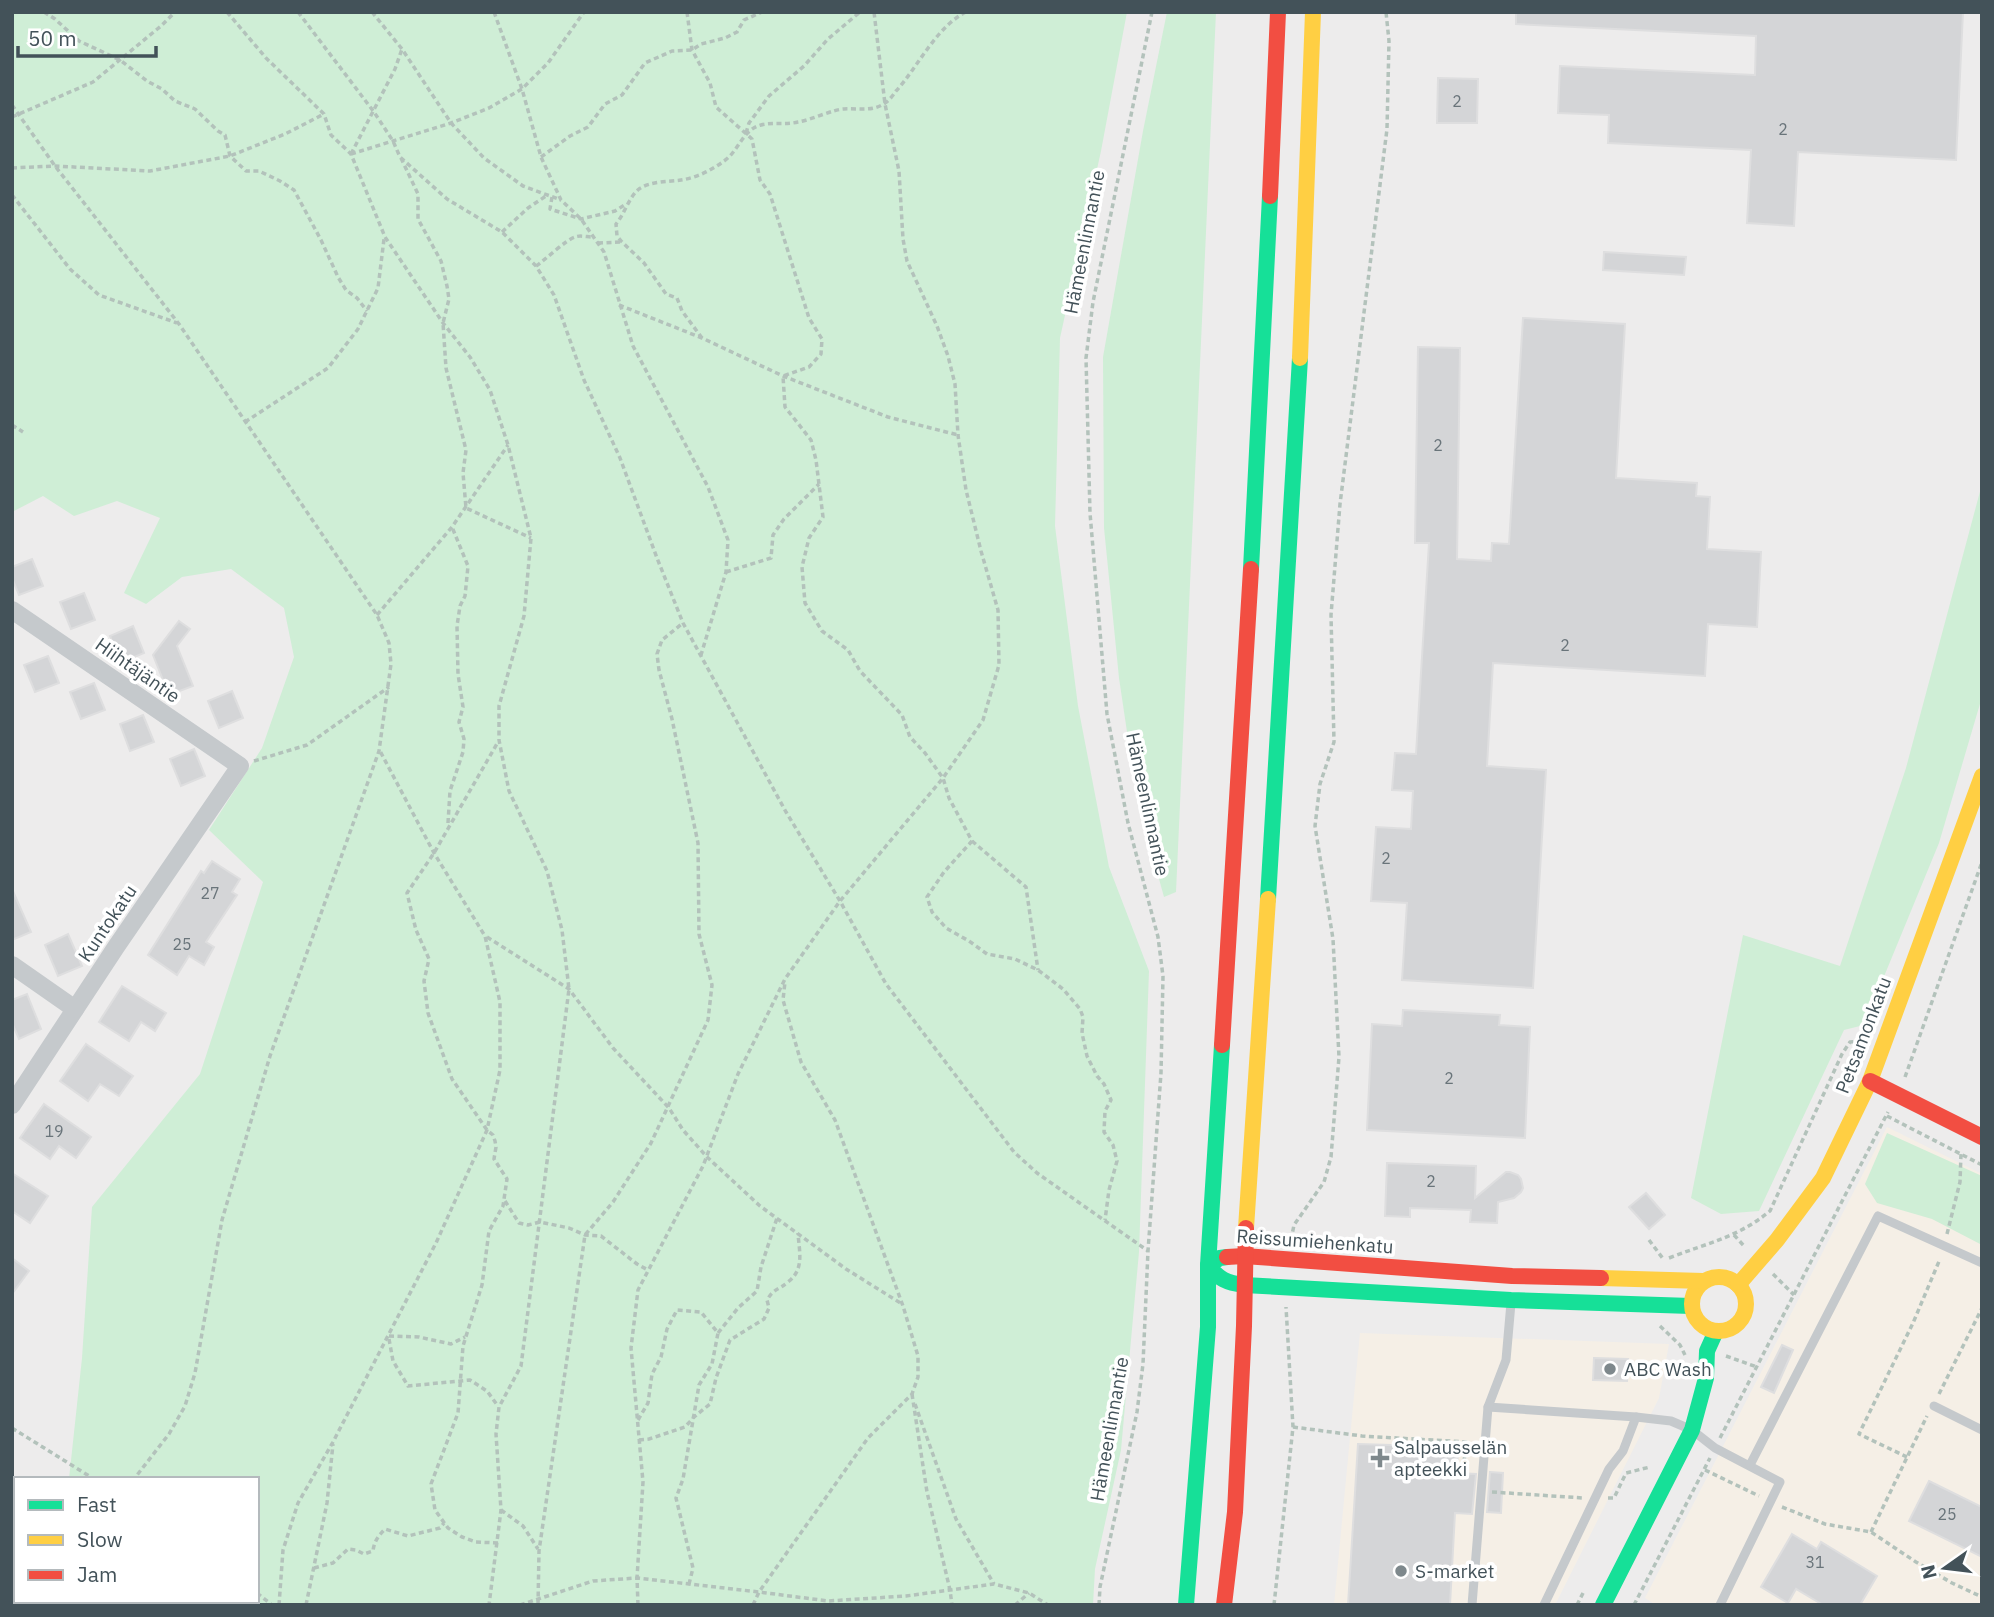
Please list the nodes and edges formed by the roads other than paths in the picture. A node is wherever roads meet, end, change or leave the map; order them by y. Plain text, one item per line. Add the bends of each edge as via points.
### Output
1 (1279, 12) edge
2 (1313, 12) edge
3 (12, 610) edge
4 (240, 766) joint
5 (1982, 776) edge
6 (12, 965) edge
7 (75, 1009) junction
8 (1870, 1081) junction
9 (12, 1105) edge
10 (1982, 1138) edge
11 (1244, 1256) junction
12 (1982, 1263) edge
13 (1208, 1265) junction
14 (1512, 1276) junction
15 (1703, 1281) junction
16 (1244, 1284) junction
17 (1738, 1285) junction
18 (1511, 1300) junction
19 (1691, 1306) junction
20 (1716, 1331) junction
21 (1934, 1406) road end
22 (1488, 1407) junction
23 (1636, 1417) junction
24 (1692, 1430) junction
25 (1982, 1430) edge
26 (1750, 1465) junction
27 (1186, 1605) edge
28 (1224, 1605) edge
29 (1472, 1605) edge
30 (1544, 1605) edge
31 (1603, 1605) edge
32 (1720, 1605) edge

1 - 13 main road
2 - 11 main road via 1309,176 1282,683
3 - 4 street, Hiihtäjäntie
4 - 7 street, Kuntokatu
5 - 8 main road, Petsamonkatu
6 - 7 street
7 - 9 street, Kuntokatu
8 - 10 main road
8 - 17 main road, Petsamonkatu via 1823,1178
11 - 13 main road, Reissumiehenkatu via 1220,1258
11 - 14 main road, Reissumiehenkatu
11 - 16 main road
12 - 26 lane via 1878,1216
13 - 16 main road via 1216,1277
13 - 27 main road via 1208,1327
14 - 15 main road, Reissumiehenkatu
14 - 18 lane
15 - 17 main road via 1722,1277
15 - 19 main road
16 - 18 main road
16 - 28 main road via 1235,1512
17 - 20 main road via 1744,1293 1745,1312 1734,1327
18 - 19 main road
18 - 22 lane via 1506,1360
19 - 20 main road via 1699,1323
20 - 24 main road via 1707,1350 1706,1378
21 - 25 lane
22 - 23 lane
22 - 29 lane
23 - 24 lane via 1671,1421
23 - 30 lane
24 - 26 lane via 1715,1448
24 - 31 main road
26 - 32 lane via 1780,1482

